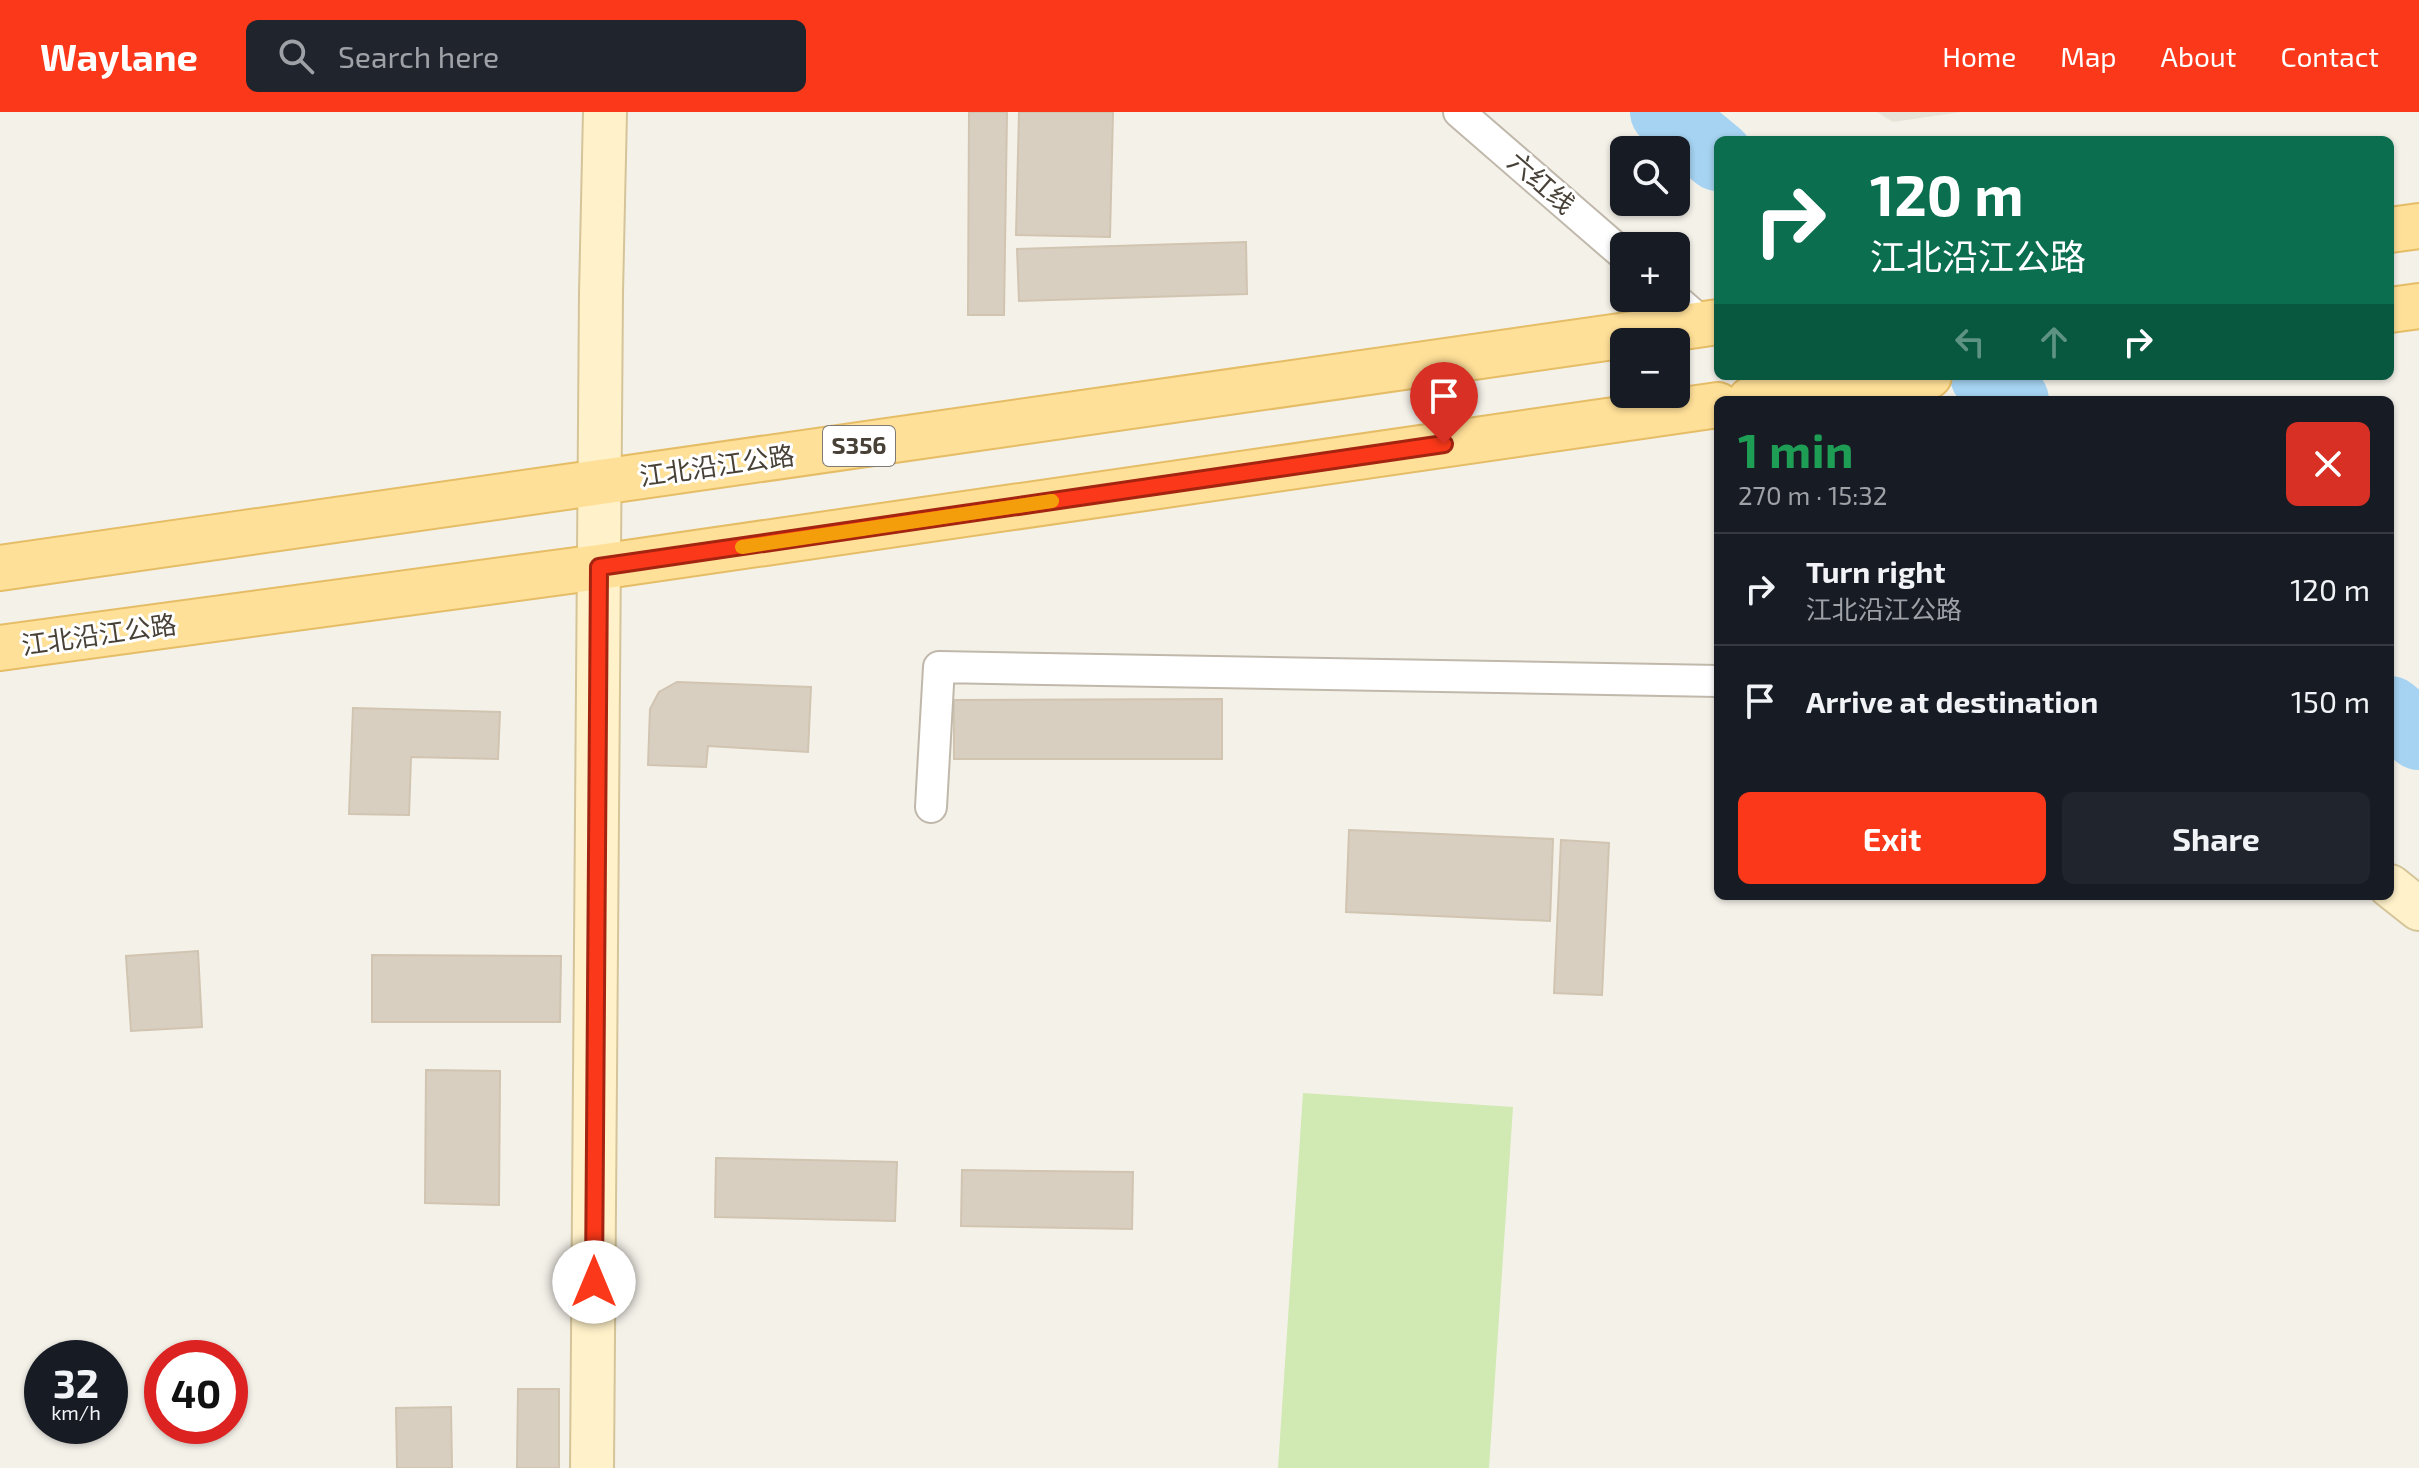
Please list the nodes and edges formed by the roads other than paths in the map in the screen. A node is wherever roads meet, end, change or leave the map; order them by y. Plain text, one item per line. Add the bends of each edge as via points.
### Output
1 (605, 112) edge
2 (1459, 112) edge
3 (2419, 226) edge
4 (2394, 229) edge
5 (1610, 243) edge
6 (2419, 306) edge
7 (2394, 309) edge
8 (1703, 320) edge
9 (1899, 380) edge
10 (1766, 393) edge
11 (1714, 406) edge
12 (600, 483) junction
13 (599, 567) junction
14 (0, 568) edge
15 (0, 648) edge
16 (1714, 681) edge
17 (931, 807) dead end
18 (2394, 889) edge
19 (2419, 909) edge
20 (592, 1468) edge

1 - 12 street
2 - 5 street, 六红线
3 - 4 main road
6 - 7 main road
8 - 12 main road, 江北沿江公路 / S356
9 - 10 main road
11 - 13 main road, 江北沿江公路
12 - 13 street
12 - 14 main road, 江北沿江公路 / S356
13 - 15 main road, 江北沿江公路
13 - 20 street
16 - 17 street via 939,667
18 - 19 street

